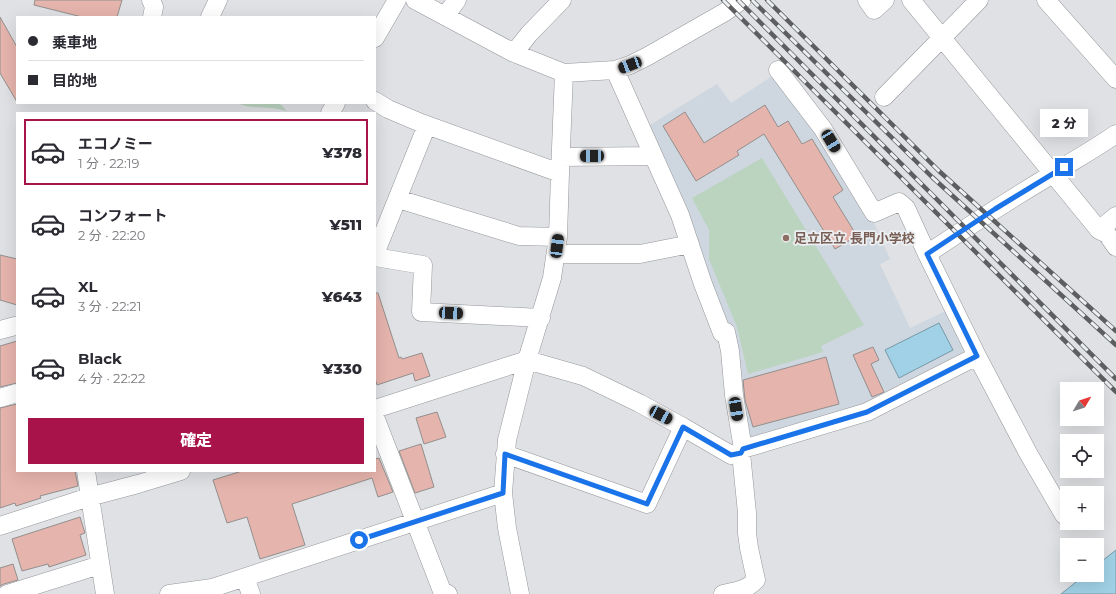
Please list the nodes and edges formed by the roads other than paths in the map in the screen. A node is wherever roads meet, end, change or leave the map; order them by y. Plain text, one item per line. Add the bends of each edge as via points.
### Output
1 (151, 0) edge
2 (218, 0) edge
3 (397, 0) edge
4 (415, 0) edge
5 (457, 0) edge
6 (562, 0) edge
7 (742, 0) edge
8 (867, 0) edge
9 (885, 0) edge
10 (911, 0) edge
11 (979, 0) edge
12 (1046, 0) edge
13 (152, 16) edge
14 (210, 16) edge
15 (445, 16) junction
16 (376, 36) edge
17 (941, 37) junction
18 (514, 53) junction
19 (615, 70) junction
20 (778, 70) dead end
21 (564, 73) junction
22 (1116, 79) edge
23 (884, 97) dead end
24 (376, 102) edge
25 (421, 123) junction
26 (1116, 134) edge
27 (653, 156) junction
28 (560, 165) junction
29 (1052, 173) junction
30 (398, 199) junction
31 (1116, 216) edge
32 (1099, 230) junction
33 (690, 244) junction
34 (557, 246) junction
35 (1116, 247) edge
36 (376, 252) edge
37 (927, 254) junction
38 (376, 257) edge
39 (541, 318) junction
40 (16, 326) edge
41 (0, 330) edge
42 (977, 356) junction
43 (527, 360) junction
44 (16, 393) edge
45 (0, 398) edge
46 (376, 409) edge
47 (376, 420) edge
48 (683, 427) junction
49 (742, 451) junction
50 (505, 454) junction
51 (86, 472) edge
52 (178, 472) edge
53 (503, 493) junction
54 (90, 497) junction
55 (1060, 508) edge
56 (416, 522) junction
57 (0, 526) edge
58 (100, 565) junction
59 (248, 586) edge
60 (7, 594) edge
61 (105, 594) edge
62 (169, 594) edge
63 (448, 594) edge
64 (520, 594) edge
65 (723, 594) edge

1 - 13 street via 154,7
2 - 14 street
3 - 16 street
4 - 15 street
5 - 15 street
6 - 18 street
7 - 19 street via 648,56
8 - 9 street via 874,10
10 - 17 street
11 - 17 street
12 - 22 street
15 - 18 street
17 - 23 street
17 - 29 street
18 - 21 street
19 - 21 street
19 - 27 street
20 - 37 street via 824,129 874,213 900,202 906,208
21 - 28 street
24 - 25 street
25 - 28 street
25 - 30 street via 425,130
26 - 29 street
27 - 28 street
27 - 33 street via 680,215
28 - 34 street
29 - 32 street
29 - 37 street
30 - 34 street
30 - 36 street
31 - 32 street
32 - 35 street via 1106,234
33 - 34 street via 640,254
33 - 49 street via 722,333 726,332
34 - 39 street via 552,278
37 - 42 street
38 - 39 street via 423,264 421,312
39 - 43 street
40 - 41 street
42 - 49 street via 867,412
42 - 55 street
43 - 46 street
43 - 48 street via 582,376
43 - 50 street
44 - 45 street
47 - 56 street
48 - 49 street via 731,455
48 - 50 street via 647,504
49 - 65 street via 747,533 756,580 743,590
50 - 53 street
51 - 54 street
52 - 54 street
53 - 56 street
53 - 64 street
54 - 57 street
54 - 58 street
56 - 59 street
56 - 63 street via 442,591
58 - 60 street
58 - 61 street
59 - 62 street

